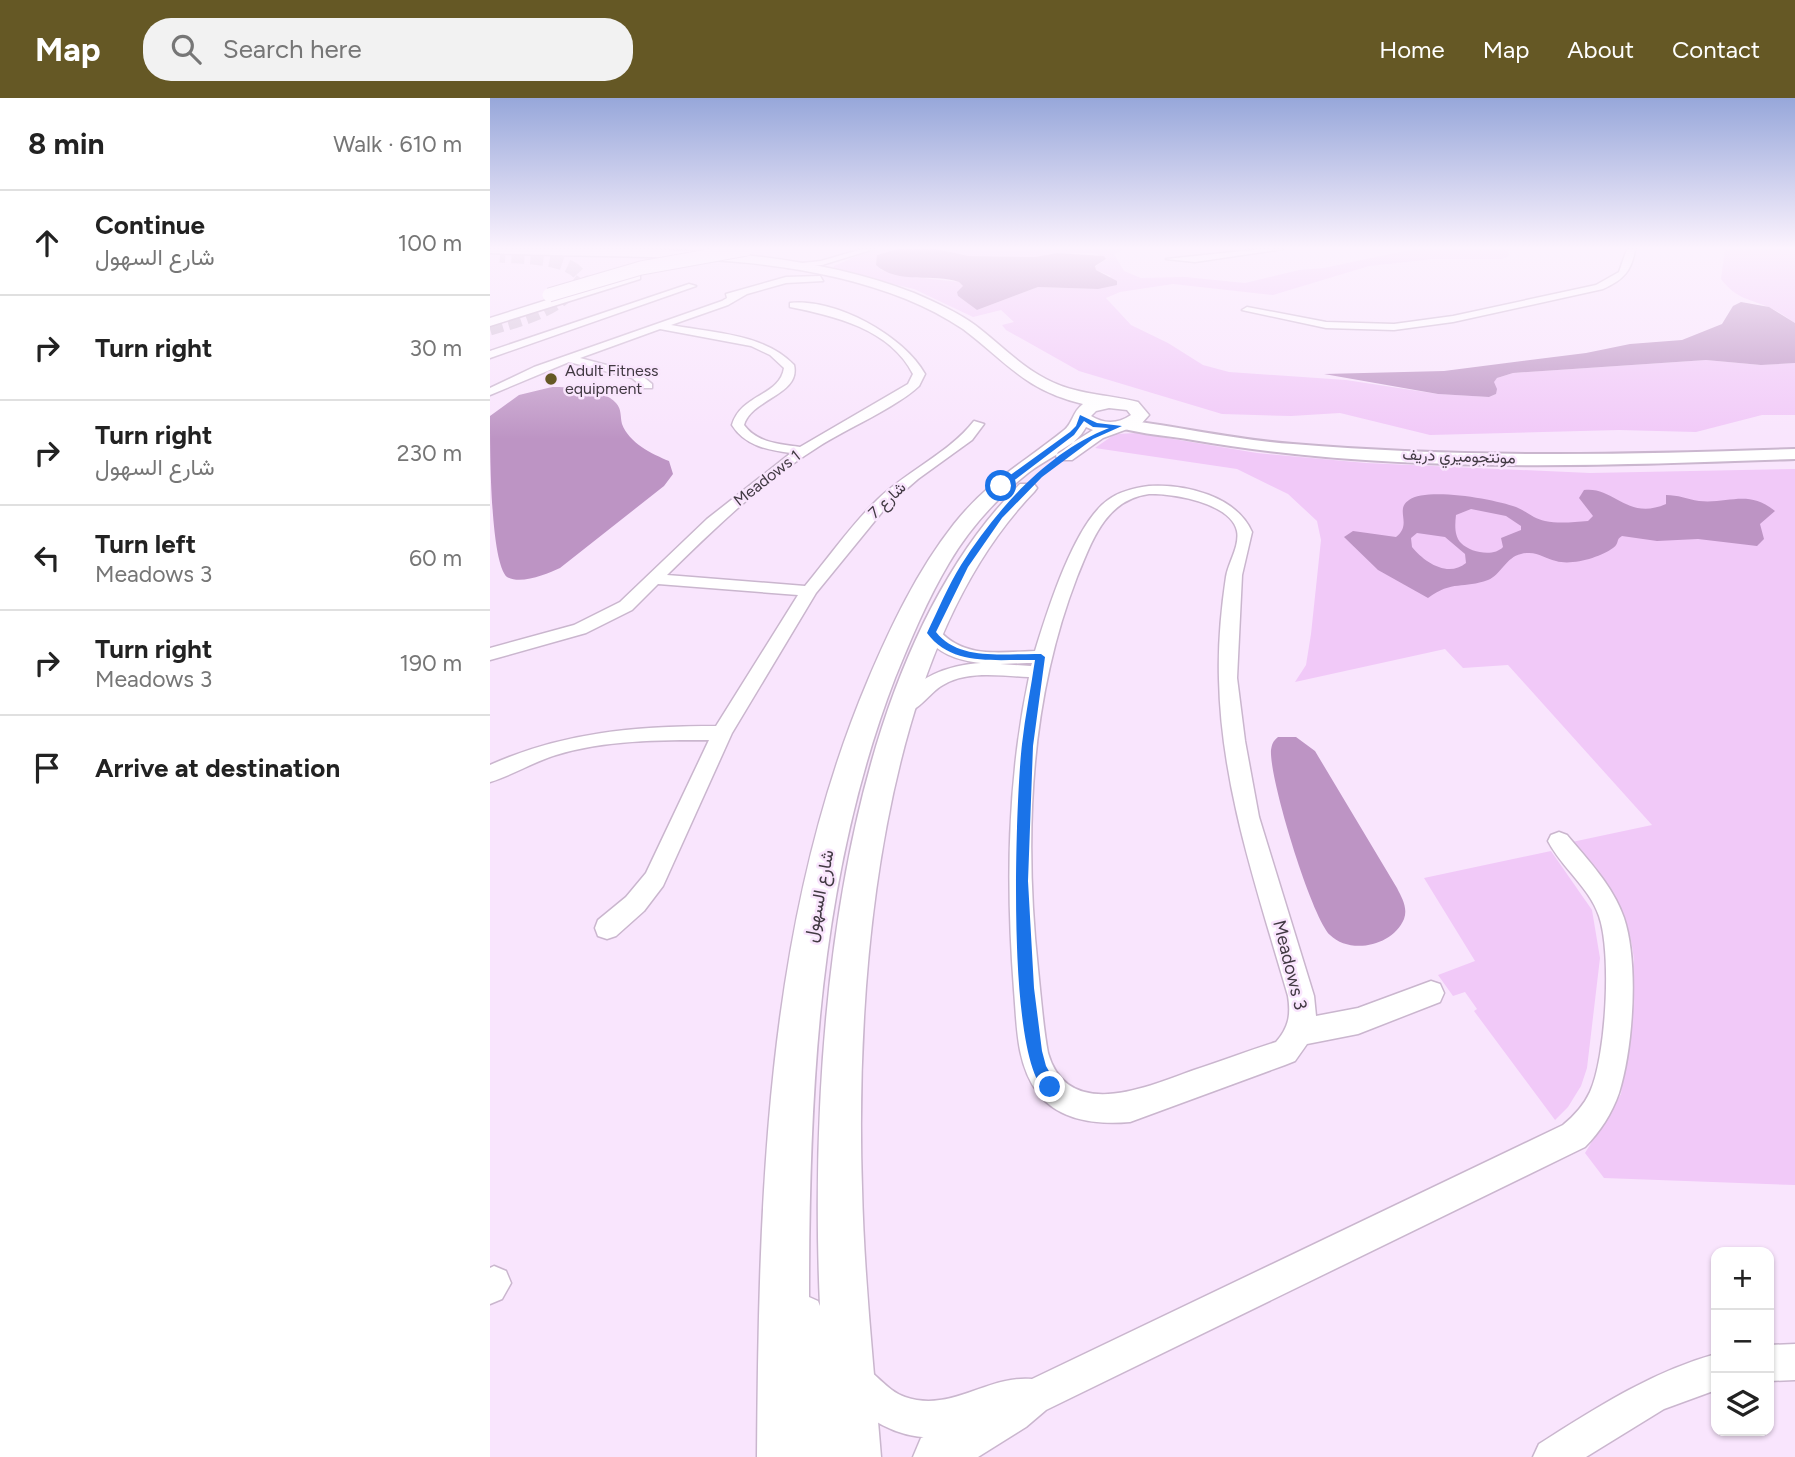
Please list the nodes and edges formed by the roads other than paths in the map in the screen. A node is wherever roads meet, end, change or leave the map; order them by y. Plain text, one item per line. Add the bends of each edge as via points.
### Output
1 (520, 312) edge
2 (615, 312) edge
3 (692, 312) edge
4 (829, 312) edge
5 (921, 312) edge
6 (942, 312) edge
7 (1261, 312) edge
8 (1483, 312) edge
9 (490, 322) edge
10 (657, 326) junction
11 (490, 355) edge
12 (568, 358) junction
13 (648, 386) dead end
14 (490, 392) edge
15 (1109, 417) junction
16 (978, 424) dead end
17 (1795, 444) edge
18 (801, 451) junction
19 (1795, 454) edge
20 (655, 579) junction
21 (809, 591) junction
22 (932, 633) junction
23 (490, 654) edge
24 (963, 663) junction
25 (1039, 665) junction
26 (901, 713) junction
27 (722, 733) junction
28 (490, 774) edge
29 (1559, 841) dead end
30 (607, 928) dead end
31 (1431, 993) dead end
32 (1300, 1032) junction
33 (787, 1227) junction
34 (1795, 1362) edge
35 (1774, 1363) edge
36 (850, 1372) junction
37 (1712, 1373) edge
38 (1033, 1397) junction
39 (943, 1456) edge
40 (784, 1457) edge
41 (811, 1457) edge
42 (854, 1457) edge
43 (1552, 1457) edge

1 - 9 main road
2 - 11 street
3 - 10 street
4 - 18 street, Meadows 1 via 874,331 903,352 919,374 905,393
5 - 15 main road via 967,340 1010,377 1075,408
6 - 15 main road via 976,332 1009,362
7 - 8 street via 1346,327 1400,327
10 - 12 street
10 - 18 street via 753,343 784,361 791,371 788,379 741,413 738,425 755,440
12 - 13 street via 636,376
12 - 14 street
15 - 17 street, مونتجوميري دريف via 1233,435 1369,445 1606,450
15 - 19 street, مونتجوميري دريف via 1263,447 1373,454 1602,459
15 - 22 main road via 999,517 964,567
15 - 33 main road, شارع السهول via 1079,427 1001,486 956,536 902,632 866,716 829,844 806,964 791,1098
16 - 21 street, شارع 7 via 968,437 883,503
18 - 20 street, Meadows 1 via 727,509
20 - 21 street
20 - 23 street, Meadows 1 via 626,606 597,622
21 - 27 street, شارع 7
22 - 24 street
22 - 26 main road
24 - 25 street
24 - 26 street via 927,684
25 - 32 street, Meadows 3 via 1024,788 1021,881 1034,1051 1050,1087 1086,1108 1130,1107 1285,1052
25 - 32 street, Meadows 3 via 1073,568 1111,503 1141,491 1173,490 1218,503 1240,521 1245,531 1234,575 1228,678 1235,741 1248,817 1304,1008
26 - 36 main road via 866,853 850,965 840,1205
27 - 28 street via 595,737 536,753
27 - 30 street, شارع 7 via 655,879
29 - 38 street via 1601,896 1621,956 1605,1092 1585,1127
31 - 32 street via 1358,1020
33 - 40 main road, شارع السهول
33 - 41 main road via 803,1342
34 - 35 street
36 - 38 street via 865,1393 910,1418 937,1420 964,1415 998,1399
36 - 42 main road
37 - 43 street via 1650,1399
38 - 39 street

